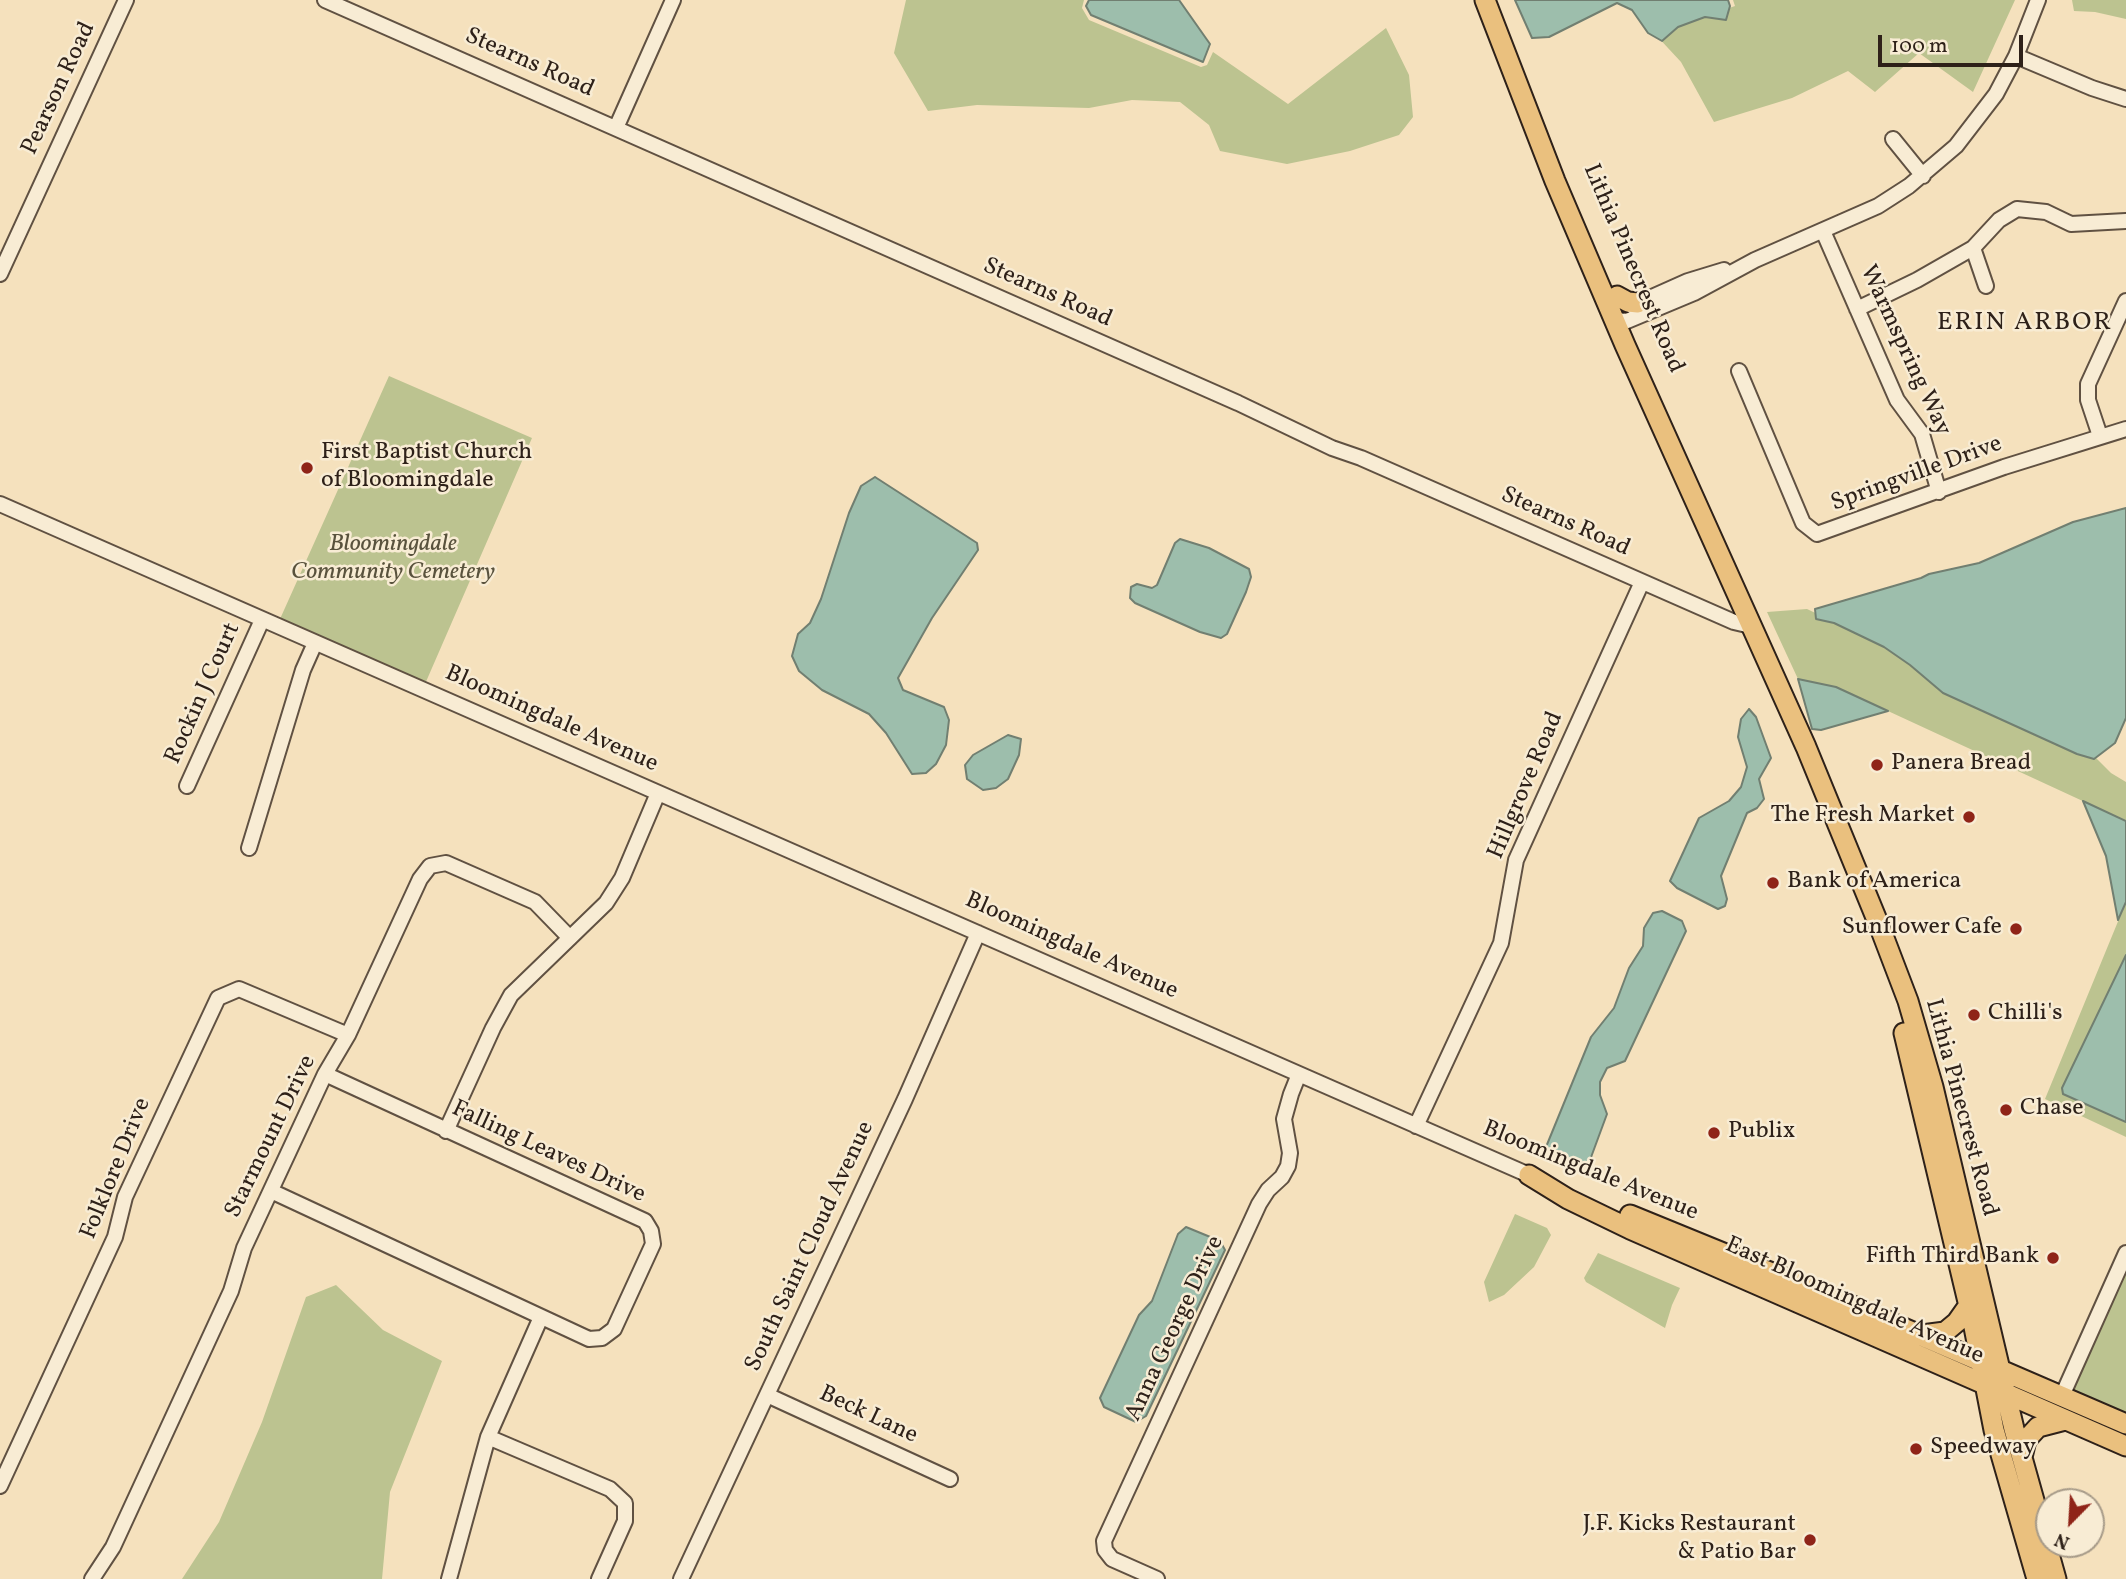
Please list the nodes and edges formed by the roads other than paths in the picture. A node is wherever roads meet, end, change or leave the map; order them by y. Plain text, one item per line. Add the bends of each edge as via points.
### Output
1 (126, 0) edge
2 (325, 0) edge
3 (673, 0) edge
4 (2038, 0) edge
5 (1486, 2) edge
6 (2016, 56) junction
7 (2126, 99) edge
8 (616, 128) junction
9 (1893, 139) dead end
10 (1923, 176) junction
11 (2126, 221) edge
12 (1823, 231) junction
13 (1973, 248) junction
14 (1755, 260) junction
15 (0, 274) edge
16 (1986, 286) dead end
17 (2126, 301) edge
18 (1857, 309) junction
19 (1624, 310) junction
20 (1739, 371) dead end
21 (2126, 429) edge
22 (2100, 436) junction
23 (1939, 492) junction
24 (0, 504) edge
25 (1642, 582) junction
26 (262, 620) junction
27 (1751, 626) junction
28 (315, 643) junction
29 (1768, 666) junction
30 (187, 786) dead end
31 (658, 793) junction
32 (250, 848) dead end
33 (978, 933) junction
34 (570, 938) junction
35 (348, 1035) junction
36 (325, 1074) junction
37 (1299, 1074) junction
38 (1416, 1126) junction
39 (446, 1131) junction
40 (1529, 1175) junction
41 (271, 1191) junction
42 (2126, 1253) edge
43 (1969, 1305) junction
44 (541, 1317) junction
45 (1922, 1335) junction
46 (1981, 1361) junction
47 (2000, 1370) junction
48 (1985, 1386) junction
49 (767, 1395) junction
50 (2006, 1395) junction
51 (2062, 1396) junction
52 (2065, 1420) junction
53 (2126, 1424) edge
54 (488, 1437) junction
55 (2126, 1446) edge
56 (2022, 1457) junction
57 (950, 1479) dead end
58 (0, 1486) edge
59 (92, 1579) edge
60 (449, 1579) edge
61 (599, 1579) edge
62 (681, 1579) edge
63 (1157, 1579) edge
64 (2037, 1579) edge
65 (2056, 1579) edge

1 - 15 street, Pearson Road
2 - 8 street, Stearns Road
3 - 8 street
4 - 6 street
5 - 19 main road, Lithia Pinecrest Road via 1522,72
6 - 7 street
6 - 10 street via 1975,122
8 - 25 street, Stearns Road
9 - 10 street
10 - 12 street via 1878,205
11 - 13 street via 2071,224 2046,212 2017,209 1999,220
12 - 14 street
12 - 18 street, Warmspring Way
13 - 16 street
13 - 18 street
14 - 19 street via 1688,281
14 - 19 street via 1694,293
17 - 22 street via 2088,384 2088,400
18 - 23 street, Warmspring Way via 1897,400 1922,434
19 - 27 main road, Lithia Pinecrest Road
20 - 23 street, Springville Drive via 1803,523 1817,534
21 - 22 street, Springville Drive
22 - 23 street, Springville Drive
24 - 26 street, Bloomingdale Avenue
25 - 27 street, Stearns Road
25 - 38 street, Hillgrove Road via 1516,860 1501,943
26 - 28 street, Bloomingdale Avenue
26 - 30 street, Rockin J Court
27 - 29 main road, Lithia Pinecrest Road
28 - 31 street, Bloomingdale Avenue
28 - 32 street
29 - 43 main road, Lithia Pinecrest Road via 1783,717 1898,1012
29 - 47 main road, Lithia Pinecrest Road via 1850,851 1913,1017
31 - 33 street, Bloomingdale Avenue
31 - 34 street via 622,878 606,903
33 - 37 street, Bloomingdale Avenue
33 - 49 street, South Saint Cloud Avenue
34 - 35 street, Starmount Drive via 535,902 446,863 430,866 420,878
34 - 39 street via 511,995
35 - 36 street, Starmount Drive
35 - 58 street, Folklore Drive via 239,989 218,998 125,1197 115,1237
36 - 39 street, Falling Leaves Drive
36 - 41 street, Starmount Drive
37 - 38 street, Bloomingdale Avenue
37 - 63 street, Anna George Drive via 1284,1119 1288,1166 1259,1204 1104,1541 1112,1559
38 - 40 street, Bloomingdale Avenue
39 - 44 street, Falling Leaves Drive via 645,1222 651,1231 653,1244 614,1329 602,1338 589,1339
40 - 45 main road, Bloomingdale Avenue
40 - 48 main road, East Bloomingdale Avenue via 1630,1229
41 - 44 street, Falling Leaves Drive
41 - 59 street, Starmount Drive via 244,1248 231,1291 113,1548
42 - 51 street
43 - 45 main road via 1945,1332
43 - 46 main road, Lithia Pinecrest Road
44 - 54 street
45 - 46 main road, Bloomingdale Avenue
46 - 47 main road, Bloomingdale Avenue
46 - 48 main road, Lithia Pinecrest Road
47 - 50 main road, Lithia Pinecrest Road
47 - 51 main road, Bloomingdale Avenue
48 - 50 main road, East Bloomingdale Avenue
48 - 64 main road, Lithia Pinecrest Road
49 - 57 street, Beck Lane
49 - 62 street, South Saint Cloud Avenue
50 - 52 main road, East Bloomingdale Avenue
50 - 56 main road, Lithia Pinecrest Road
51 - 53 main road, Bloomingdale Avenue
52 - 55 main road, East Bloomingdale Avenue
52 - 56 main road via 2036,1428 2026,1440
54 - 60 street
54 - 61 street via 610,1489 625,1503 625,1521
56 - 65 main road, Lithia Pinecrest Road

